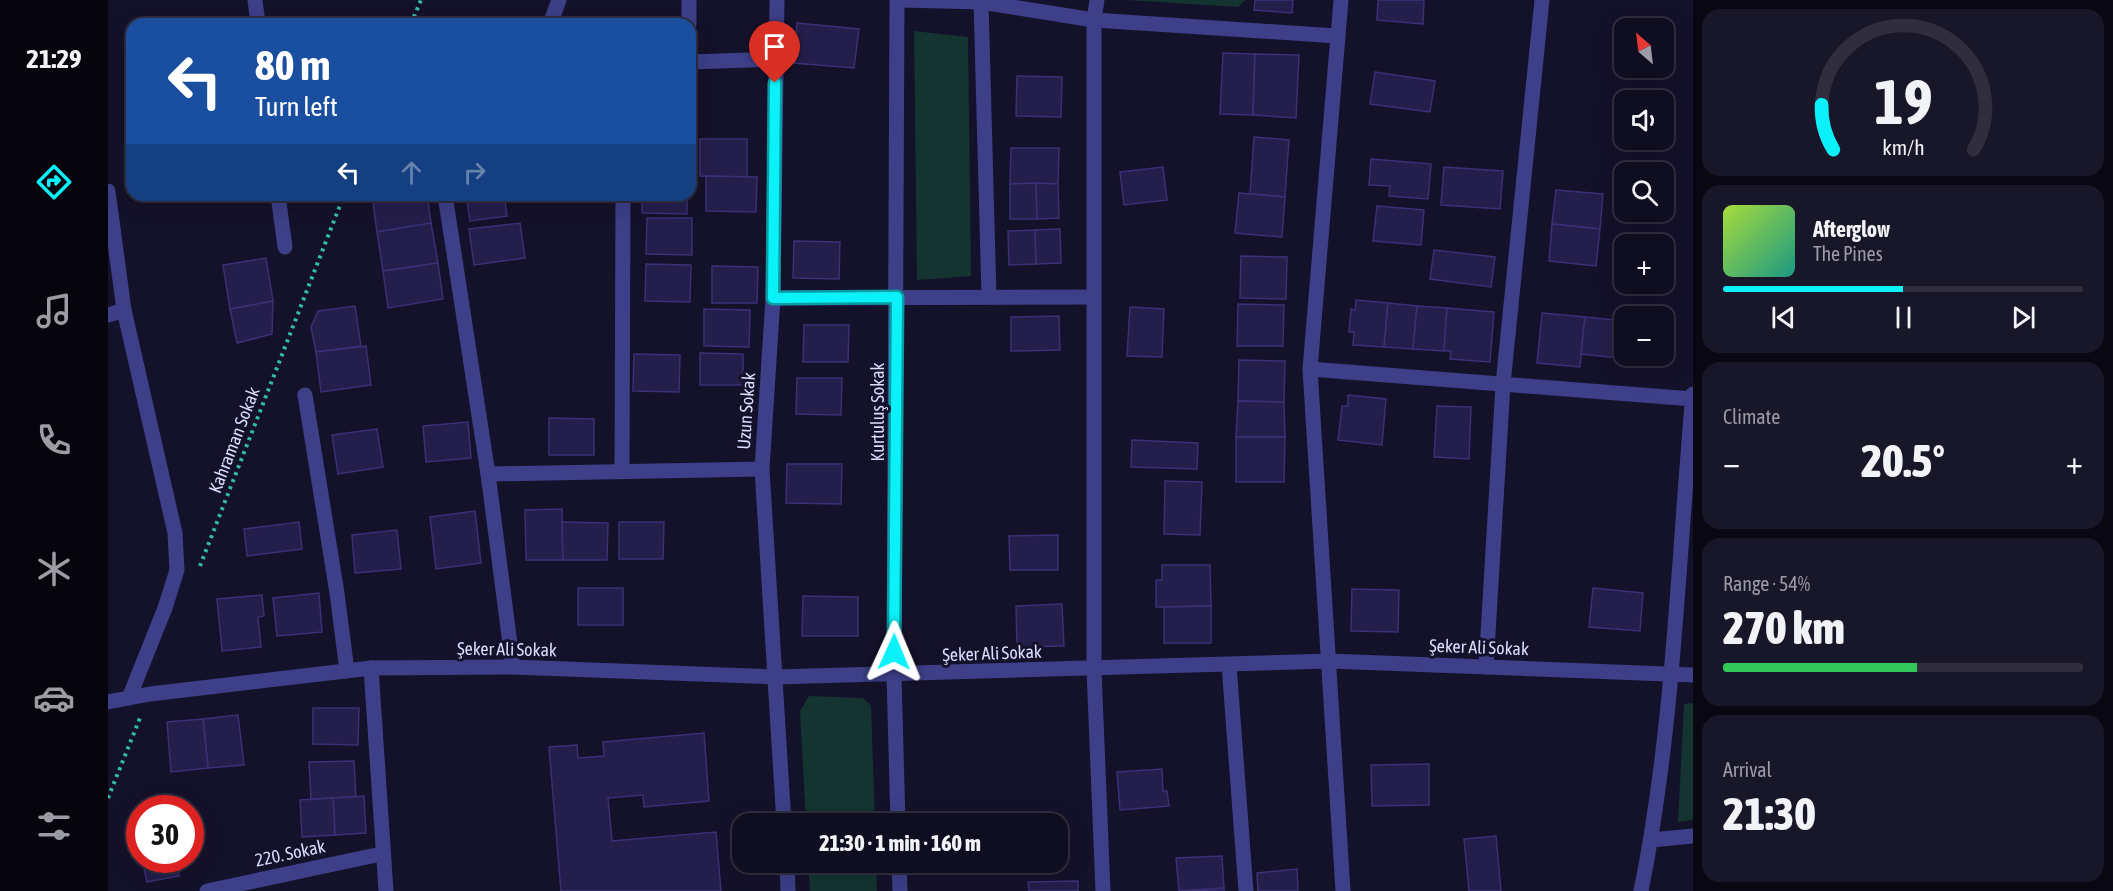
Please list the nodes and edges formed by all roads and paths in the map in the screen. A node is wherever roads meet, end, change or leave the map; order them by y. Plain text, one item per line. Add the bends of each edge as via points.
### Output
1 (255, 0) edge
2 (421, 0) edge
3 (559, 0) edge
4 (689, 0) edge
5 (777, 0) edge
6 (898, 0) edge
7 (1097, 0) edge
8 (1341, 0) edge
9 (1542, 0) edge
10 (949, 1) edge
11 (981, 3) junction
12 (257, 18) edge
13 (414, 18) edge
14 (552, 18) edge
15 (689, 18) edge
16 (1094, 21) junction
17 (1337, 36) junction
18 (776, 59) junction
19 (696, 62) edge
20 (108, 190) edge
21 (279, 201) edge
22 (342, 201) edge
23 (446, 201) edge
24 (623, 201) edge
25 (285, 247) dead end
26 (897, 297) junction
27 (989, 297) junction
28 (1093, 297) junction
29 (773, 298) junction
30 (124, 310) junction
31 (108, 315) edge
32 (1310, 369) junction
33 (1503, 384) junction
34 (1693, 394) edge
35 (306, 395) dead end
36 (1693, 399) edge
37 (762, 469) junction
38 (622, 471) junction
39 (488, 474) junction
40 (197, 572) dead end
41 (1329, 661) junction
42 (1229, 665) junction
43 (513, 667) junction
44 (1486, 667) junction
45 (370, 668) junction
46 (1095, 670) junction
47 (347, 671) junction
48 (894, 675) junction
49 (1693, 675) edge
50 (1670, 676) junction
51 (776, 677) junction
52 (150, 694) junction
53 (129, 698) junction
54 (108, 702) edge
55 (108, 798) edge
56 (783, 813) edge
57 (898, 813) edge
58 (1693, 836) edge
59 (1651, 840) junction
60 (381, 854) junction
61 (787, 873) edge
62 (899, 873) edge
63 (207, 891) edge
64 (386, 891) edge
65 (788, 891) edge
66 (900, 891) edge
67 (1103, 891) edge
68 (1246, 891) edge
69 (1343, 891) edge
70 (1641, 891) edge

1 - 12 street
2 - 13 path
3 - 14 street
4 - 15 street
5 - 18 street, Uzun Sokak
6 - 10 street
6 - 26 street, Kurtuluş Sokak
7 - 16 street
8 - 17 street
9 - 33 street
10 - 11 street
11 - 16 street
11 - 27 street
16 - 17 street
16 - 28 street
17 - 32 street
18 - 19 street
18 - 29 street, Uzun Sokak
20 - 30 street
21 - 25 street
22 - 40 path, Kahraman Sokak
23 - 39 street
24 - 38 street
26 - 27 street
26 - 29 street
26 - 48 street, Kurtuluş Sokak
27 - 28 street
28 - 46 street
29 - 37 street, Uzun Sokak
30 - 31 street
30 - 53 street via 175,533 177,570
32 - 33 street
32 - 41 street
33 - 36 street
33 - 44 street
34 - 36 street
35 - 47 street
36 - 50 street
37 - 38 street
37 - 51 street, Uzun Sokak
38 - 39 street
39 - 43 street
41 - 42 street, Şeker Ali Sokak
41 - 44 street, Şeker Ali Sokak
41 - 69 street
42 - 46 street, Şeker Ali Sokak
42 - 68 street
43 - 45 street, Şeker Ali Sokak
43 - 51 street, Şeker Ali Sokak
44 - 50 street, Şeker Ali Sokak
45 - 47 street, Şeker Ali Sokak
45 - 60 street
46 - 48 street, Şeker Ali Sokak
46 - 67 street
47 - 52 street, Şeker Ali Sokak
48 - 51 street, Şeker Ali Sokak
48 - 57 street, Kurtuluş Sokak
49 - 50 street, Şeker Ali Sokak
50 - 59 street
51 - 56 street, Uzun Sokak
52 - 53 street, Şeker Ali Sokak
52 - 55 path
53 - 54 street, Şeker Ali Sokak
58 - 59 street
59 - 70 street
60 - 63 street, 220. Sokak
60 - 64 street
61 - 65 street
62 - 66 street

